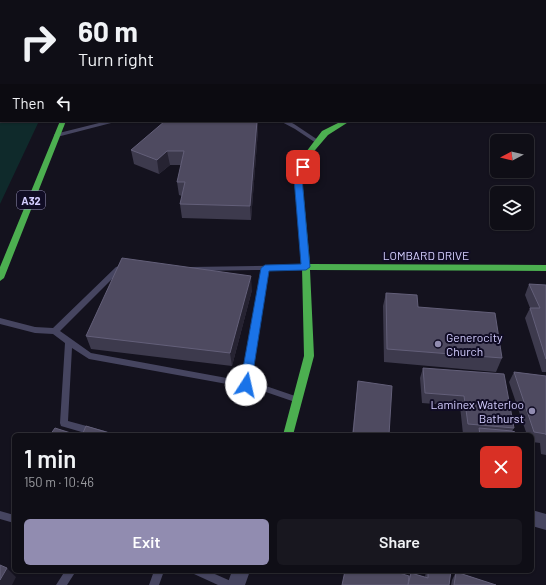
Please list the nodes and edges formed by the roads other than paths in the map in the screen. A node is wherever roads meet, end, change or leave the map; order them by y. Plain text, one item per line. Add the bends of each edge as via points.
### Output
1 (62, 122) edge
2 (109, 122) edge
3 (287, 122) edge
4 (345, 122) edge
5 (57, 135) junction
6 (318, 142) junction
7 (132, 265) edge
8 (306, 267) junction
9 (265, 268) junction
10 (546, 268) edge
11 (185, 269) edge
12 (0, 278) edge
13 (0, 321) edge
14 (54, 332) junction
15 (69, 342) junction
16 (246, 385) junction
17 (297, 400) junction
18 (98, 433) edge
19 (289, 433) edge
20 (0, 515) edge
21 (12, 518) edge
22 (534, 519) edge
23 (546, 522) edge
24 (70, 573) edge
25 (158, 573) edge
26 (202, 573) edge
27 (240, 573) edge
28 (61, 585) edge
29 (154, 585) edge
30 (230, 585) edge
31 (236, 585) edge

1 - 5 main road, A32
2 - 5 lane
3 - 6 lane via 294,124
4 - 6 main road via 325,133
5 - 12 main road, A32
6 - 8 main road via 307,156 298,178
7 - 14 lane via 118,269
8 - 9 lane
8 - 10 main road, LOMBARD DRIVE
8 - 17 main road via 309,356
9 - 11 lane
9 - 16 lane
13 - 14 lane
14 - 15 lane
15 - 16 lane via 89,356
15 - 18 lane via 64,423
16 - 17 lane via 260,387
17 - 19 main road
20 - 21 lane
22 - 23 street
24 - 28 lane
25 - 29 lane
26 - 30 lane
27 - 31 street

